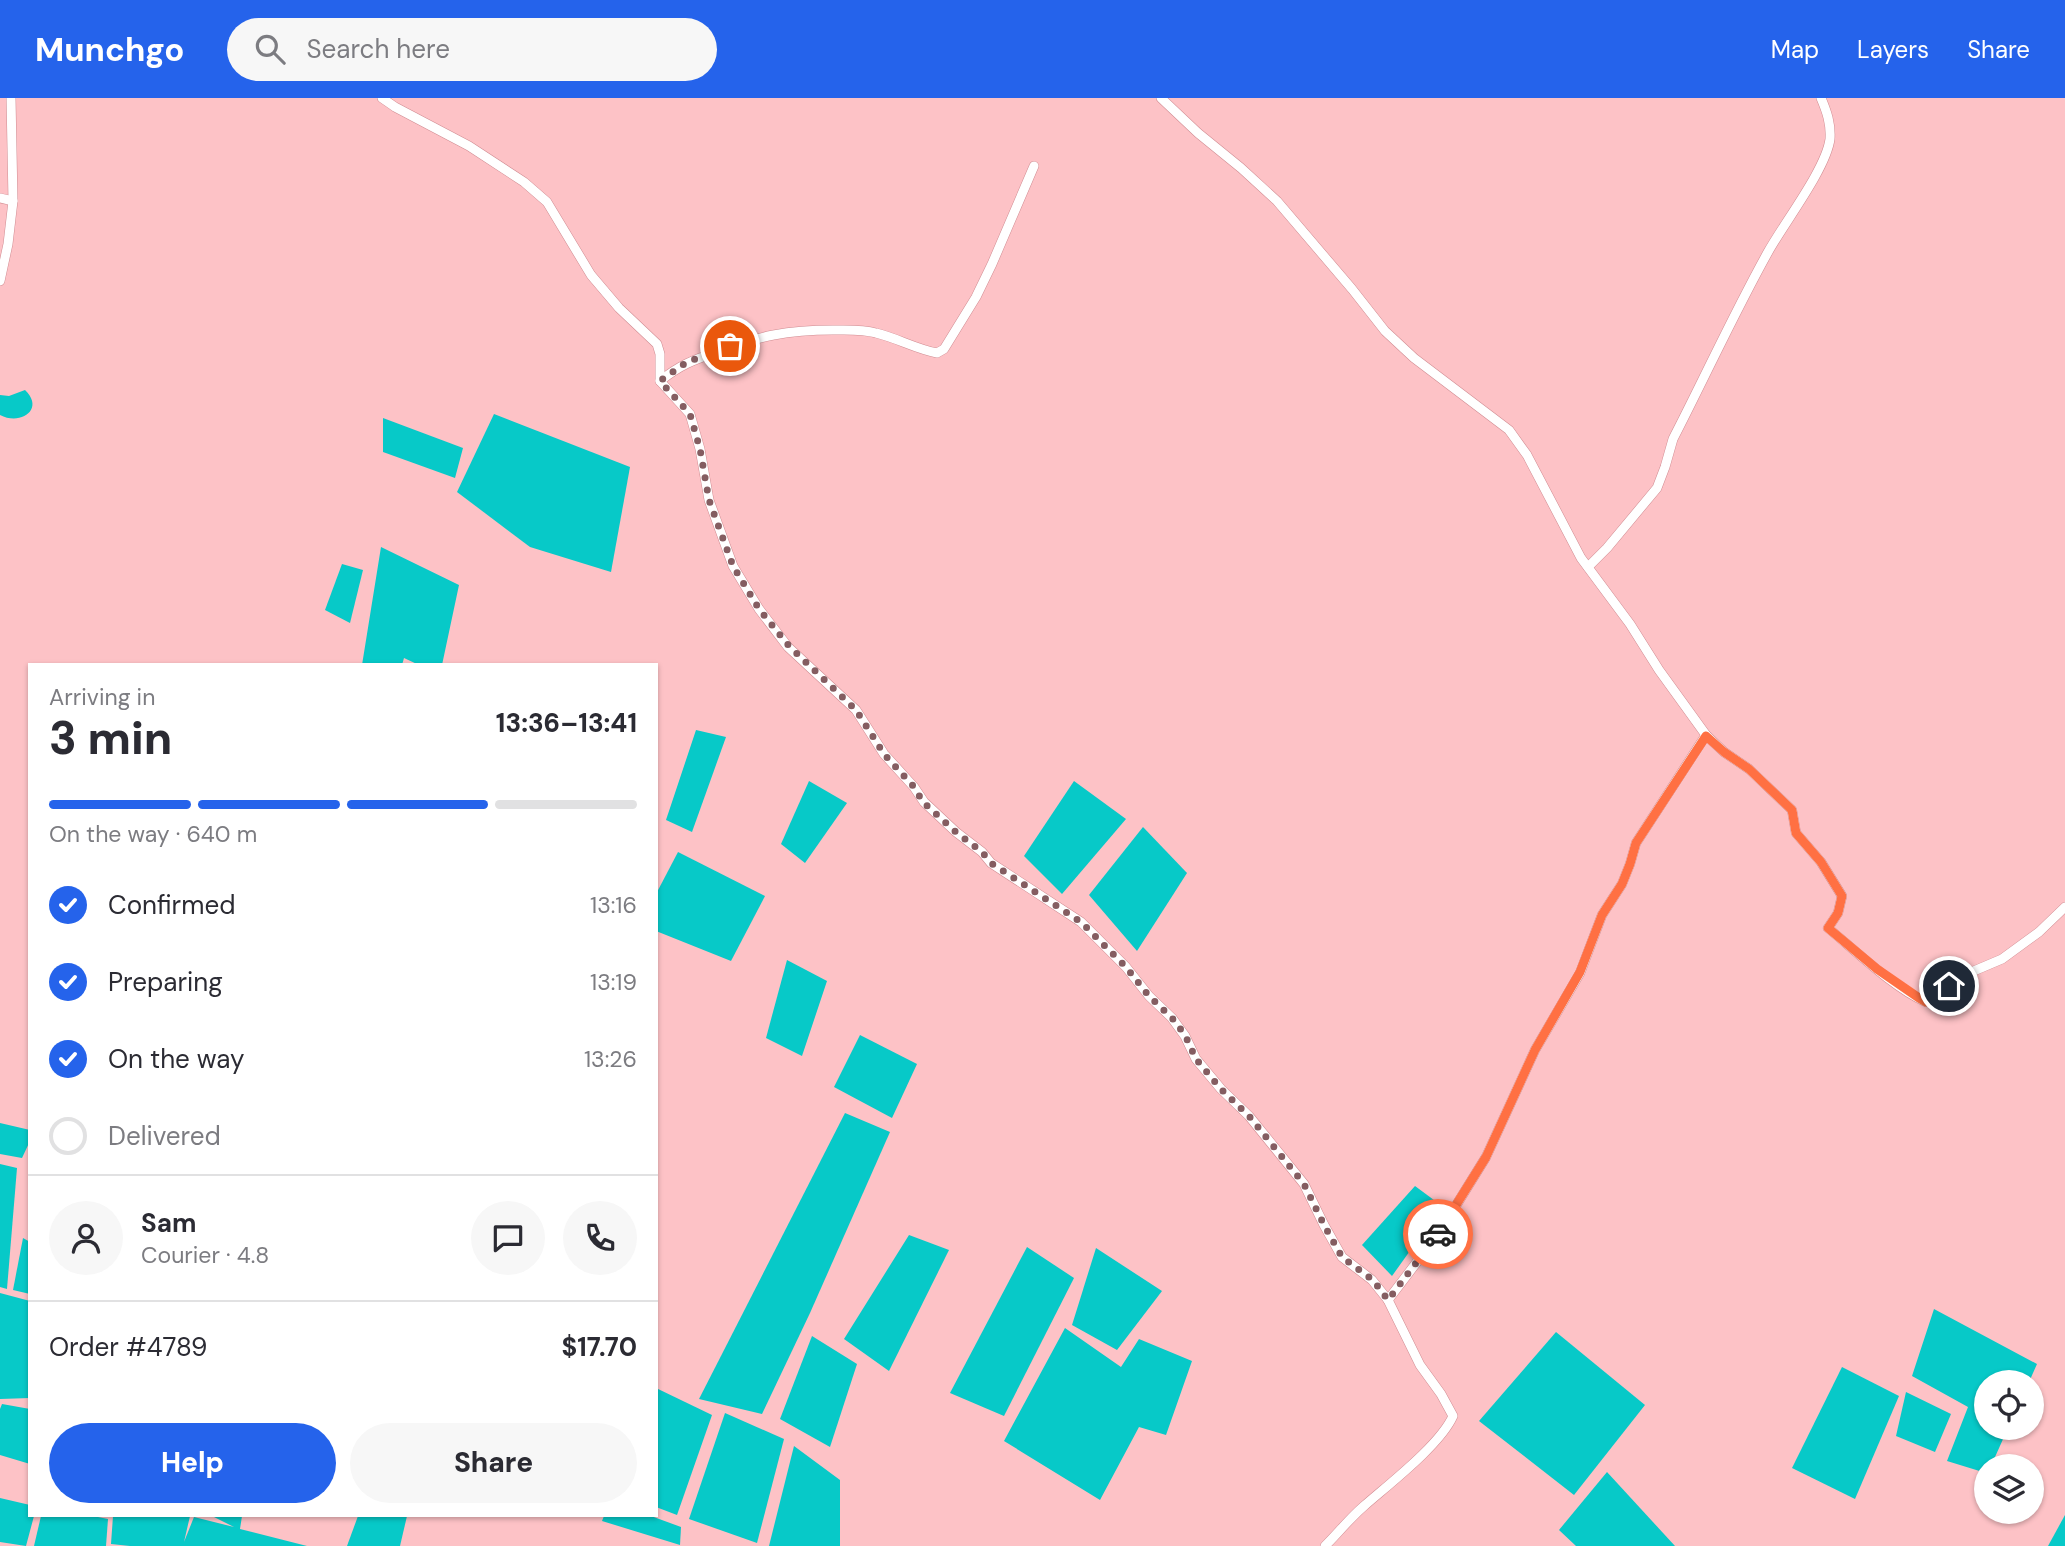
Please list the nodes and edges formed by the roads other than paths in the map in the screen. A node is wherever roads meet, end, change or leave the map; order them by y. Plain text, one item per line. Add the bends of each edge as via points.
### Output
1 (11, 98) edge
2 (382, 98) edge
3 (1161, 98) edge
4 (1821, 98) edge
5 (1034, 166) dead end
6 (0, 198) edge
7 (13, 201) junction
8 (0, 281) edge
9 (660, 381) junction
10 (1588, 567) junction
11 (1706, 736) junction
12 (2065, 907) edge
13 (1388, 1300) junction
14 (1325, 1546) edge

1 - 7 street
2 - 9 street via 469,146 547,202 591,275 657,344
3 - 10 street via 1277,201 1385,331 1509,430 1527,454
4 - 10 street via 1829,117 1830,140 1824,158 1766,255 1673,439 1657,488
5 - 9 street via 976,297 944,349 926,351 858,330 776,333 687,362
6 - 7 street
7 - 8 street
9 - 13 street via 690,414 709,500 733,566 766,618 856,710 923,802 991,863 1081,922 1126,967 1185,1035 1196,1059 1304,1184 1342,1257 1373,1280
10 - 11 street
11 - 12 street via 1792,810 1796,833 1842,896 1828,928 1926,1002 1969,973 2002,959
11 - 13 street via 1636,843 1580,972 1535,1050 1486,1157 1439,1233
13 - 14 street via 1452,1416 1447,1427

